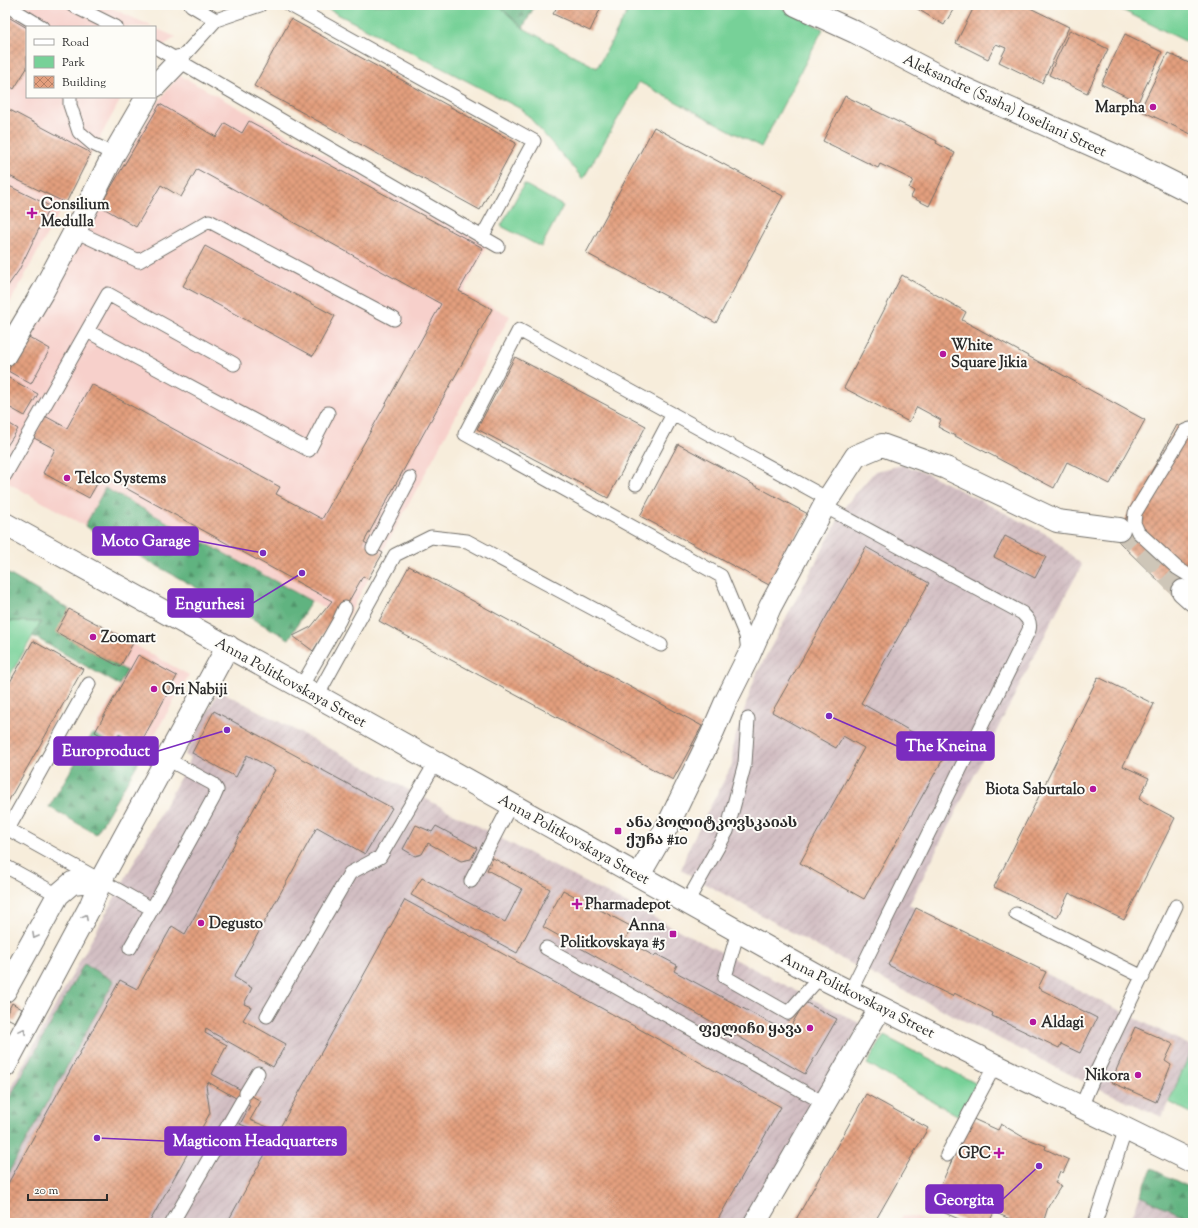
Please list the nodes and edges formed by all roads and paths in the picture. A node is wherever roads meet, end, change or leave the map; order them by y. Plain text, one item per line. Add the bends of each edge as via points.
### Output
1 (6, 5) edge
2 (72, 5) edge
3 (191, 5) edge
4 (260, 5) edge
5 (290, 5) edge
6 (796, 5) edge
7 (216, 20) junction
8 (40, 26) edge
9 (114, 26) edge
10 (156, 48) edge
11 (179, 61) junction
12 (156, 85) edge
13 (70, 98) edge
14 (146, 98) edge
15 (114, 154) junction
16 (1193, 193) edge
17 (76, 231) junction
18 (482, 237) junction
19 (498, 246) dead end
20 (394, 318) dead end
21 (87, 331) junction
22 (5, 355) edge
23 (234, 364) dead end
24 (328, 413) dead end
25 (673, 414) junction
26 (1193, 429) edge
27 (5, 475) edge
28 (410, 478) dead end
29 (636, 484) dead end
30 (826, 502) junction
31 (5, 524) edge
32 (1119, 529) tunnel mouth
33 (373, 548) dead end
34 (1190, 590) edge
35 (345, 608) dead end
36 (661, 645) dead end
37 (228, 646) junction
38 (749, 655) junction
39 (89, 684) dead end
40 (309, 692) junction
41 (748, 719) dead end
42 (167, 759) junction
43 (436, 762) junction
44 (510, 804) junction
45 (7, 828) edge
46 (5, 866) edge
47 (639, 876) junction
48 (101, 880) junction
49 (471, 882) dead end
50 (58, 895) junction
51 (687, 902) junction
52 (1176, 906) dead end
53 (152, 909) junction
54 (1016, 914) dead end
55 (738, 931) junction
56 (130, 948) dead end
57 (546, 948) dead end
58 (820, 977) junction
59 (1143, 977) junction
60 (5, 990) edge
61 (850, 992) junction
62 (880, 1008) junction
63 (267, 1016) dead end
64 (995, 1065) junction
65 (5, 1066) edge
66 (258, 1073) dead end
67 (824, 1103) junction
68 (1081, 1107) junction
69 (1126, 1128) junction
70 (947, 1155) dead end
71 (1193, 1162) edge
72 (172, 1223) edge
73 (755, 1223) edge
74 (1096, 1223) edge

1 - 8 lane
2 - 9 lane
3 - 7 lane
4 - 7 lane
5 - 18 lane via 534,141
6 - 16 street, Aleksandre (Sasha) Ioseliani Street via 855,32 952,83 1139,166
7 - 11 lane
10 - 11 lane
11 - 12 street
11 - 18 lane
13 - 15 lane via 79,132 93,144
14 - 15 street
15 - 17 street
17 - 20 lane via 139,261 209,221
17 - 22 street
18 - 19 lane
21 - 23 lane via 108,294
21 - 24 lane via 309,450
21 - 27 lane
25 - 29 lane
25 - 30 lane
25 - 38 lane via 519,330 493,389 465,434 721,576 746,636
26 - 34 lane via 1185,432 1135,513 1134,523 1138,532 1177,568
28 - 33 lane
30 - 32 street via 856,456 882,445 946,468 1056,521
30 - 38 street via 770,607
30 - 61 lane via 1022,612 1030,624
31 - 37 street, Anna Politkovskaya Street
35 - 40 lane
36 - 40 lane via 467,541 431,537 395,555
37 - 40 street, Anna Politkovskaya Street
37 - 42 street
38 - 47 street via 669,823
39 - 45 lane
40 - 43 street, Anna Politkovskaya Street
41 - 51 lane via 745,763 727,831
42 - 48 street
42 - 53 lane via 212,784 217,790
43 - 44 street, Anna Politkovskaya Street
43 - 63 lane via 380,857 350,873
44 - 47 street, Anna Politkovskaya Street
44 - 49 lane
45 - 48 lane
46 - 50 lane
47 - 51 street, Anna Politkovskaya Street
48 - 50 street via 72,883
48 - 53 lane
65 -> 48 street via 90,907
50 -> 60 street
51 - 55 street, Anna Politkovskaya Street
52 - 59 lane
53 - 56 lane
54 - 59 lane
55 - 58 street, Anna Politkovskaya Street
55 - 58 lane via 725,977 788,1013
57 - 67 lane
58 - 61 street, Anna Politkovskaya Street
59 - 68 lane
61 - 62 street, Anna Politkovskaya Street
62 - 64 street, Anna Politkovskaya Street
62 - 67 street
64 - 68 street, Anna Politkovskaya Street
64 - 70 lane
66 - 72 lane
67 - 73 street
68 - 69 street, Anna Politkovskaya Street
69 - 71 street, Anna Politkovskaya Street
69 - 74 lane

